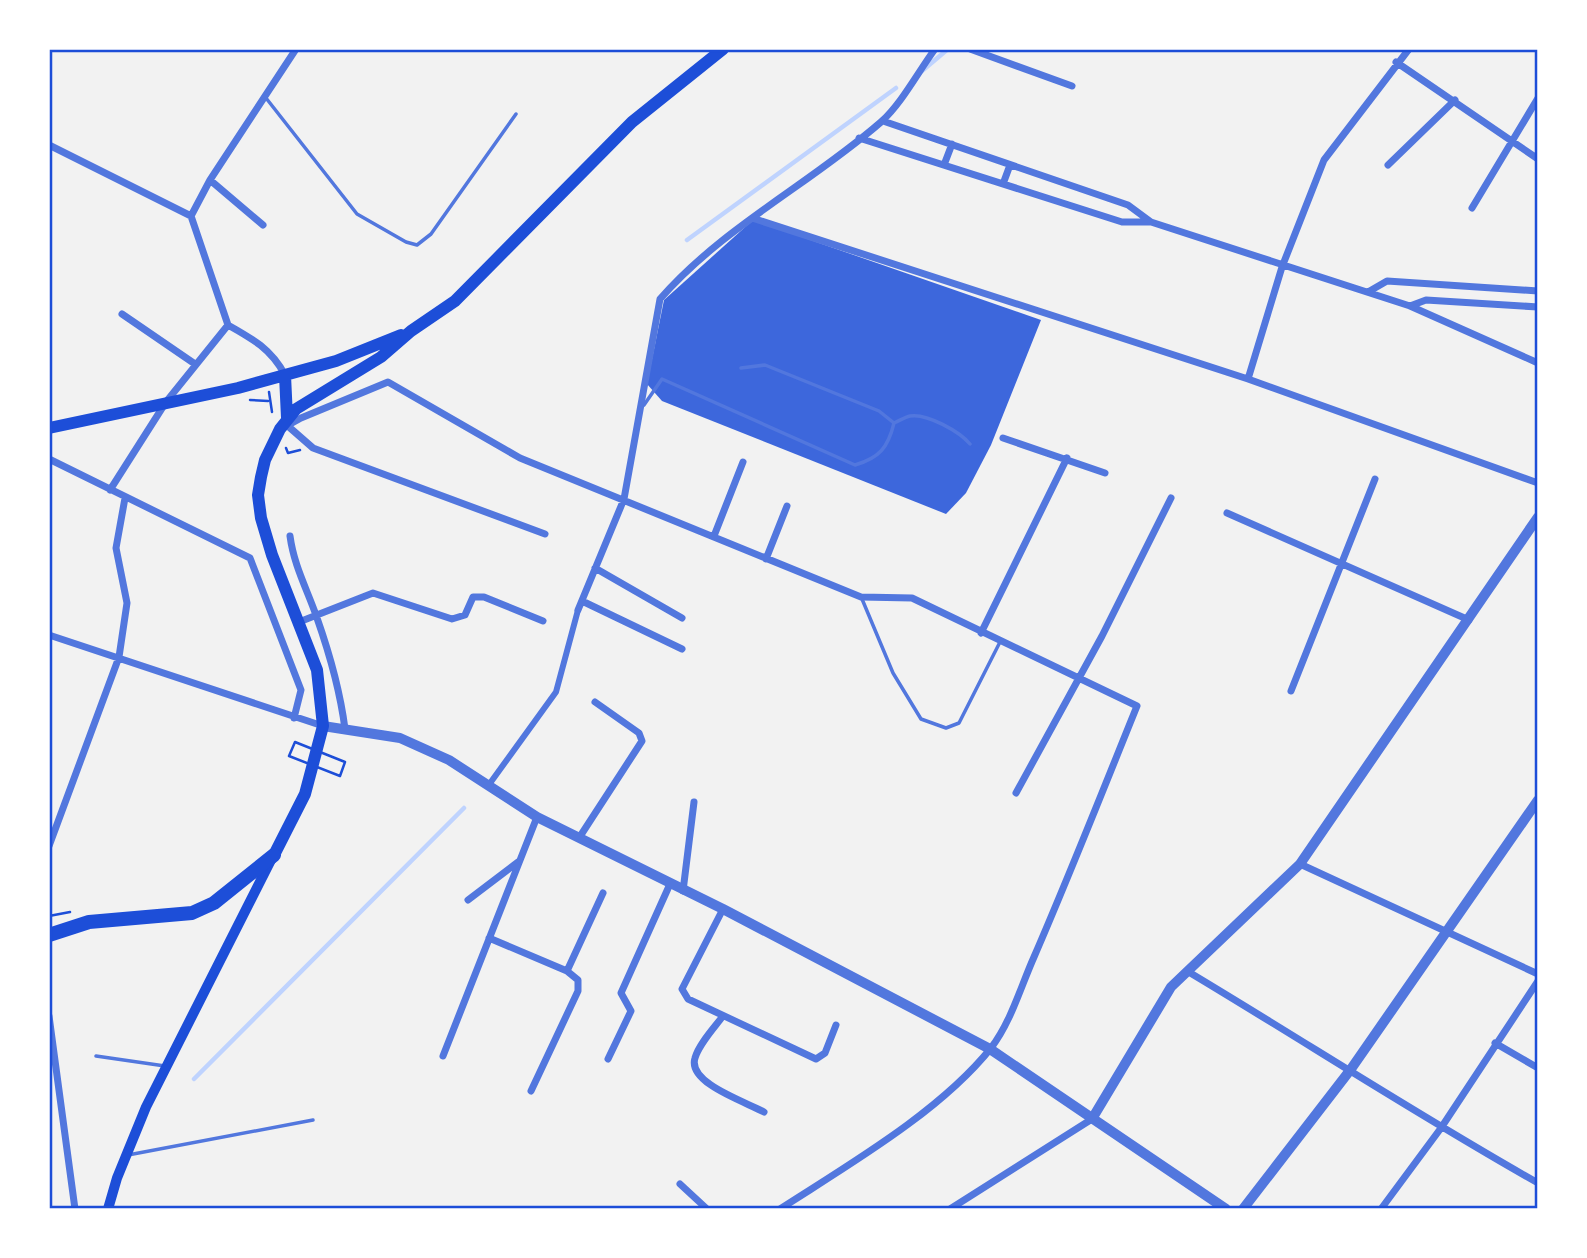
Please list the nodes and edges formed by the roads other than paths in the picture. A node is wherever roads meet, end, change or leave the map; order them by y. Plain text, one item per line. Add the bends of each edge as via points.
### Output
1 (296, 49) edge
2 (723, 49) edge
3 (935, 49) edge
4 (970, 49) edge
5 (1409, 49) edge
6 (1396, 62) junction
7 (1072, 86) dead end
8 (265, 96) junction
9 (1538, 98) edge
10 (1455, 100) junction
11 (516, 114) dead end
12 (883, 121) junction
13 (859, 138) junction
14 (1513, 142) junction
15 (952, 144) junction
16 (49, 145) edge
17 (1538, 159) edge
18 (944, 165) junction
19 (1010, 165) junction
20 (1388, 165) dead end
21 (210, 180) junction
22 (1003, 184) junction
23 (1081, 189) junction
24 (1075, 207) junction
25 (1472, 208) dead end
26 (191, 216) junction
27 (752, 218) junction
28 (1151, 222) junction
29 (263, 225) dead end
30 (1282, 267) junction
31 (1538, 291) edge
32 (1368, 292) junction
33 (1410, 306) junction
34 (1538, 307) edge
35 (122, 314) dead end
36 (228, 325) junction
37 (411, 331) junction
38 (1538, 363) edge
39 (195, 364) junction
40 (741, 368) dead end
41 (285, 375) junction
42 (1248, 379) junction
43 (166, 402) junction
44 (639, 413) junction
45 (894, 423) junction
46 (285, 425) junction
47 (49, 428) edge
48 (1003, 438) dead end
49 (970, 444) dead end
50 (1066, 458) junction
51 (49, 459) edge
52 (743, 462) dead end
53 (1105, 473) dead end
54 (1375, 479) dead end
55 (1538, 483) edge
56 (110, 490) junction
57 (125, 498) junction
58 (1171, 498) dead end
59 (624, 499) junction
60 (787, 506) dead end
61 (1227, 513) dead end
62 (1536, 524) edge
63 (545, 534) dead end
64 (290, 536) dead end
65 (714, 536) junction
66 (766, 559) junction
67 (1342, 563) junction
68 (595, 568) junction
69 (861, 597) junction
70 (582, 601) junction
71 (578, 610) joint
72 (316, 615) junction
73 (682, 618) dead end
74 (1469, 620) junction
75 (543, 621) dead end
76 (299, 622) junction
77 (981, 633) junction
78 (49, 635) edge
79 (1000, 642) junction
80 (682, 649) dead end
81 (119, 657) junction
82 (1077, 679) junction
83 (1291, 691) dead end
84 (595, 702) dead end
85 (294, 718) junction
86 (323, 726) junction
87 (345, 729) junction
88 (488, 786) junction
89 (1016, 793) dead end
90 (1538, 800) edge
91 (694, 802) dead end
92 (537, 817) junction
93 (579, 838) junction
94 (49, 846) edge
95 (274, 855) junction
96 (518, 861) junction
97 (1300, 864) junction
98 (670, 884) junction
99 (683, 891) junction
100 (603, 893) dead end
101 (468, 900) dead end
102 (723, 909) junction
103 (1449, 931) junction
104 (49, 935) edge
105 (489, 938) junction
106 (568, 971) junction
107 (1187, 971) junction
108 (1538, 974) edge
109 (1538, 981) edge
110 (49, 1016) edge
111 (723, 1016) junction
112 (836, 1025) dead end
113 (1495, 1043) junction
114 (990, 1049) junction
115 (96, 1056) dead end
116 (443, 1056) dead end
117 (608, 1059) dead end
118 (167, 1066) junction
119 (1538, 1068) edge
120 (1351, 1069) junction
121 (531, 1091) dead end
122 (764, 1112) dead end
123 (1092, 1119) junction
124 (313, 1120) dead end
125 (1441, 1128) junction
126 (126, 1156) junction
127 (1538, 1183) edge
128 (680, 1184) dead end
129 (75, 1209) edge
130 (108, 1209) edge
131 (707, 1209) edge
132 (780, 1209) edge
133 (950, 1209) edge
134 (1226, 1209) edge
135 (1243, 1209) edge
136 (1381, 1209) edge

1 - 8 street
2 - 37 main road via 632,122 455,301
3 - 12 street
4 - 7 street
5 - 6 street
6 - 10 street
6 - 30 street via 1324,160
8 - 11 lane via 357,214 417,245 431,234
8 - 21 street
9 - 14 street
10 - 14 street
10 - 20 street
12 - 13 street
12 - 15 street
13 - 18 street
13 - 27 street
14 - 17 street
14 - 25 street
15 - 18 street
15 - 19 street
16 - 26 street
18 - 22 street
19 - 22 street
19 - 23 street
21 - 26 street
21 - 29 street
22 - 24 street
23 - 24 street
23 - 28 street via 1128,205
24 - 28 street via 1122,222
26 - 36 street
27 - 42 street
27 - 44 street via 679,277 660,299
28 - 30 street
30 - 32 street
30 - 42 street
31 - 32 street via 1387,281
32 - 33 street
33 - 34 street via 1426,300
33 - 38 street
35 - 39 street
36 - 39 street
36 - 41 street via 275,356
37 - 41 main road via 335,362
37 - 46 main road via 381,357 296,409
39 - 43 street
40 - 45 lane via 765,365 879,411
41 - 43 main road
41 - 46 main road
42 - 55 street
43 - 47 main road
43 - 56 street
44 - 45 lane via 662,379 855,465 876,459 890,441
44 - 59 street
45 - 49 lane via 909,416 921,417 963,436
46 - 59 street via 388,382 520,458
46 - 63 street via 313,448
46 - 76 main road via 265,460 258,495 272,555
48 - 50 street
50 - 53 street
50 - 77 street
51 - 56 street
52 - 65 street
54 - 67 street
56 - 57 street
57 - 81 street via 116,548 127,603
57 - 85 street via 250,558 301,691
58 - 82 street
59 - 65 street
59 - 68 street
60 - 66 street
61 - 67 street
62 - 74 street
64 - 72 street via 293,562
65 - 66 street
66 - 69 street
67 - 74 street
67 - 83 street
68 - 70 street
68 - 73 street
69 - 77 street via 912,598
69 - 79 lane via 893,673 920,719 946,728 959,723
70 - 71 street
70 - 80 street
71 - 88 street via 556,692
72 - 75 street via 373,593 452,619 465,615 473,597 484,597
72 - 76 street
72 - 87 street via 340,687
74 - 97 street
76 - 86 main road via 317,670
77 - 79 street
78 - 81 street
79 - 82 street
81 - 85 street
81 - 94 street
82 - 89 street
82 - 114 street via 1137,706 1059,899
84 - 93 street via 639,733 642,741
85 - 86 street
86 - 87 street
86 - 95 main road via 306,794
87 - 88 street via 400,738 449,760
88 - 92 street
90 - 103 street
91 - 99 street
92 - 93 street
92 - 96 street
93 - 98 street
95 - 104 highway via 214,903 192,914 89,922
95 - 118 main road
96 - 101 street
96 - 105 street
97 - 103 street
97 - 107 street
98 - 99 street
98 - 117 street via 621,993 631,1011
99 - 102 street
100 - 106 street
102 - 111 street via 682,989 688,999
102 - 114 street
103 - 108 street
103 - 120 street
105 - 106 street
105 - 116 street
106 - 121 street via 578,980 578,991
107 - 120 street
107 - 123 street via 1157,1007
109 - 113 street
110 - 129 street
111 - 112 street via 816,1059 825,1053
111 - 122 street via 695,1057 694,1069 701,1080
113 - 119 street
113 - 125 street
114 - 123 street
114 - 132 street via 875,1148
115 - 118 lane
118 - 126 main road
120 - 125 street
120 - 135 street
123 - 133 street
123 - 134 street
124 - 126 lane
125 - 127 street
125 - 136 street
126 - 130 main road
128 - 131 street

